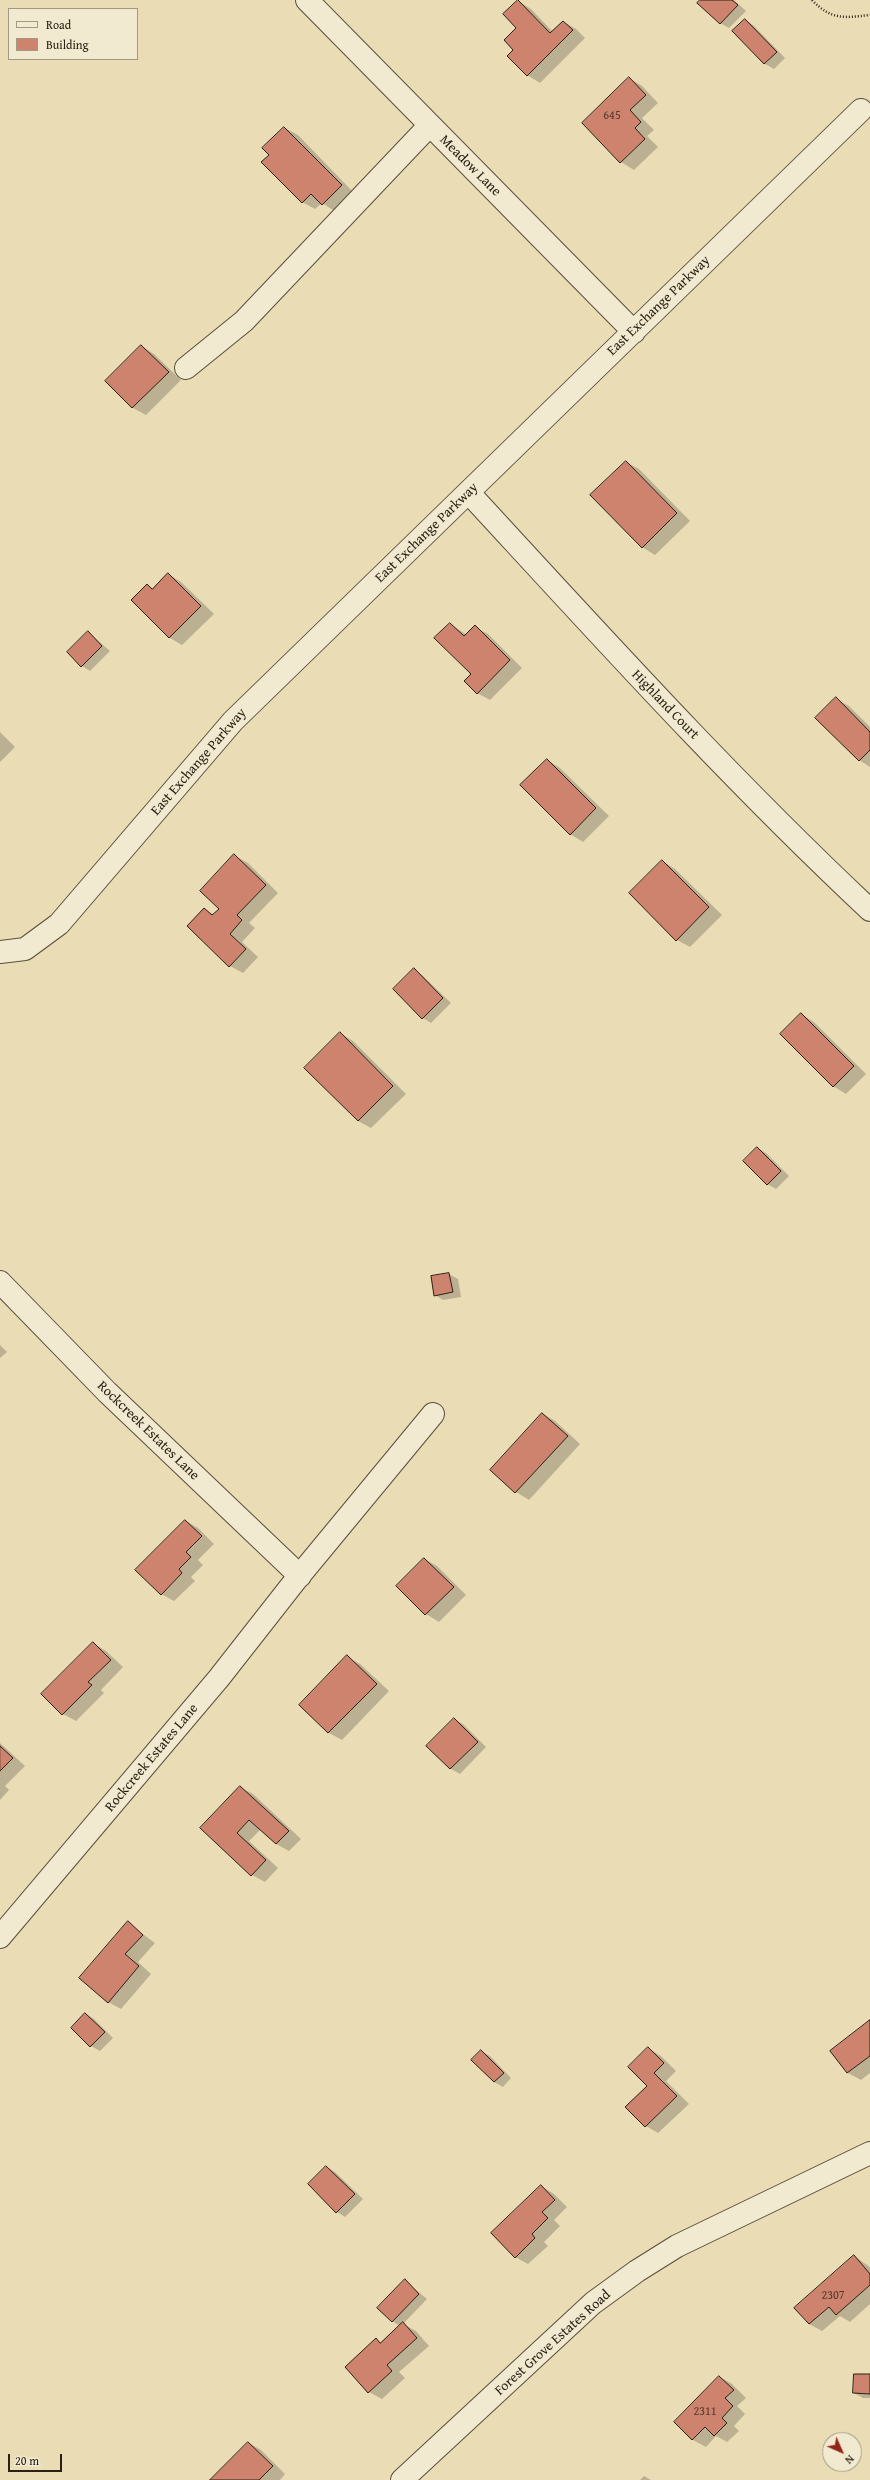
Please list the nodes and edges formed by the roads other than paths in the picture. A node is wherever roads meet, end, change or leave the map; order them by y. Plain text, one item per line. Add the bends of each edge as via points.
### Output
1 (306, 0) edge
2 (861, 110) dead end
3 (430, 126) junction
4 (634, 332) junction
5 (186, 368) dead end
6 (469, 493) junction
7 (870, 910) edge
8 (0, 952) edge
9 (0, 1282) edge
10 (433, 1414) dead end
11 (300, 1576) junction
12 (0, 1937) edge
13 (870, 2153) edge
14 (402, 2480) edge

1 - 3 street, Meadow Lane
2 - 4 street, East Exchange Parkway
3 - 4 street, Meadow Lane
3 - 5 street via 244,322
4 - 6 street, East Exchange Parkway
6 - 7 street, Highland Court via 620,659 793,838
6 - 8 street, East Exchange Parkway via 233,721 59,924 25,949
9 - 11 street, Rockcreek Estates Lane via 107,1392
10 - 11 street, Rockcreek Estates Lane
11 - 12 street, Rockcreek Estates Lane via 219,1678
13 - 14 street, Forest Grove Estates Road via 677,2246 637,2271 593,2304

